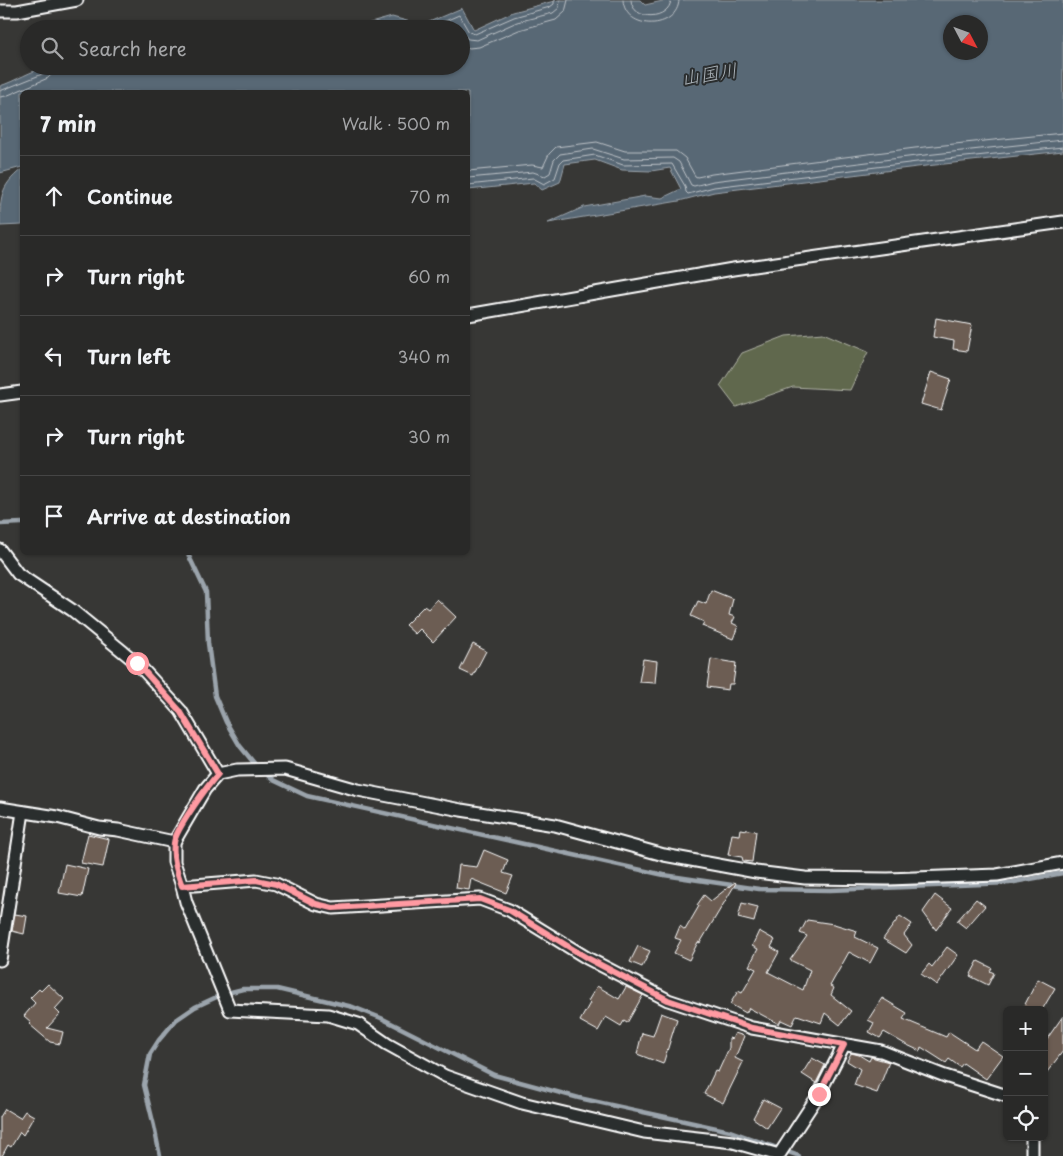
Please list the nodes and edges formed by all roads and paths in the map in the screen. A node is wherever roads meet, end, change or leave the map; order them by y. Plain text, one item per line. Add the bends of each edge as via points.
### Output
1 (77, 0) edge
2 (0, 11) edge
3 (1063, 222) edge
4 (470, 315) edge
5 (20, 392) edge
6 (0, 395) edge
7 (0, 550) edge
8 (218, 774) junction
9 (0, 808) edge
10 (22, 812) junction
11 (174, 842) junction
12 (1063, 863) edge
13 (182, 886) junction
14 (2, 934) edge
15 (0, 960) edge
16 (844, 1045) junction
17 (1003, 1095) edge
18 (1032, 1141) edge
19 (1032, 1156) edge

1 - 2 street
3 - 4 street via 733,269
5 - 6 street
7 - 8 street via 18,574 72,610 137,663 180,711
8 - 11 street via 205,789
8 - 12 street via 237,770 285,769 358,790 555,825 664,855 805,878 998,875
9 - 10 street
10 - 11 street
10 - 14 street
11 - 13 street via 174,862
13 - 16 street via 256,880 276,884 316,904 333,908 480,899 509,910 587,958 668,1000 752,1028
13 - 16 street via 230,1010 328,1016 358,1024 445,1076 522,1103 644,1132 733,1142 779,1155 819,1094
14 - 15 street
16 - 17 street via 881,1052
18 - 19 street

